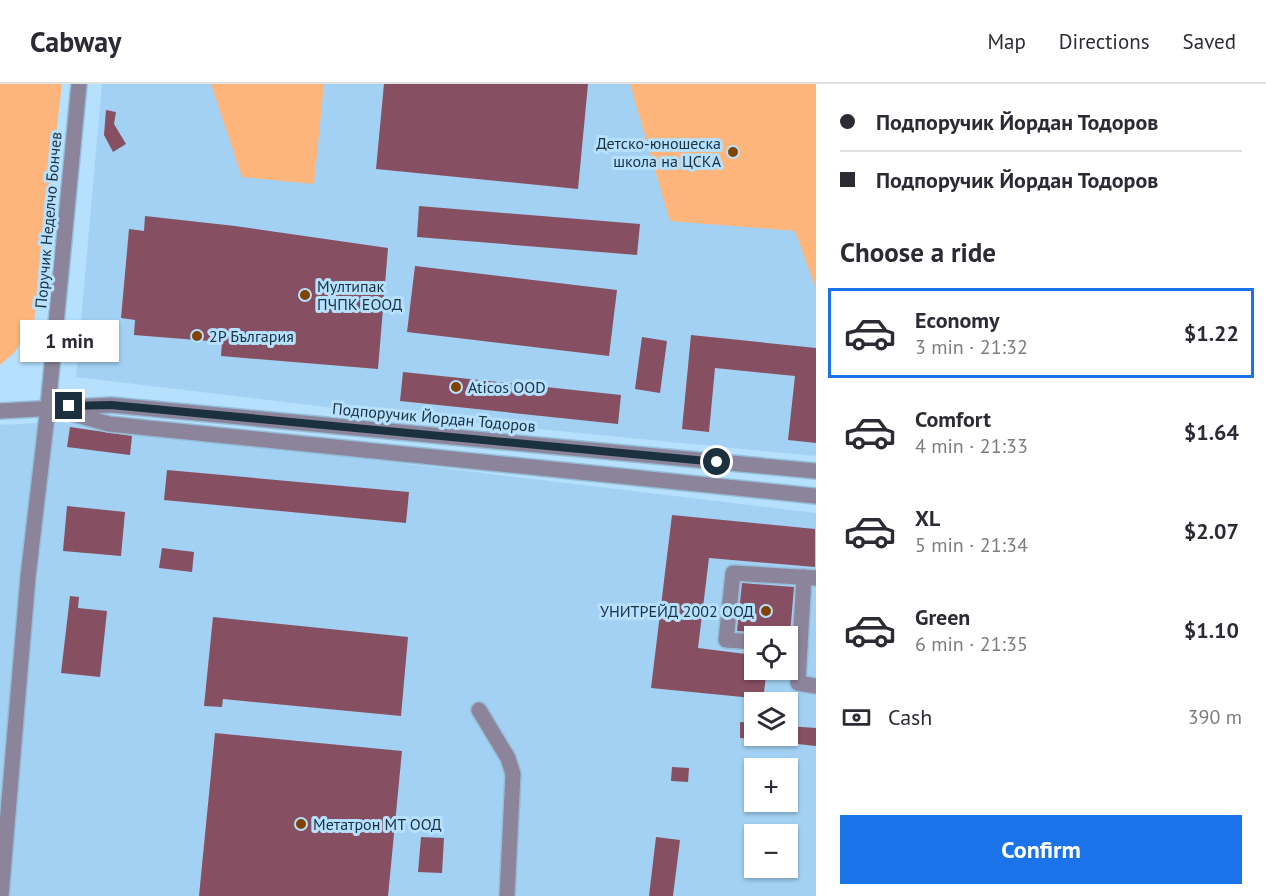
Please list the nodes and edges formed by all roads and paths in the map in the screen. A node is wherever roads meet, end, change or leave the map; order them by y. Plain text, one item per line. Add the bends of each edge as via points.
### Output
1 (79, 84) edge
2 (48, 407) junction
3 (0, 411) edge
4 (816, 471) edge
5 (816, 495) edge
6 (810, 577) edge
7 (798, 629) edge
8 (744, 641) edge
9 (798, 680) edge
10 (816, 686) edge
11 (479, 710) dead end
12 (7, 722) edge
13 (1, 896) edge
14 (507, 896) edge

1 - 2 street, Поручик Неделчо Бончев
2 - 3 street, Подпоручик Йордан Тодоров
2 - 4 street, Подпоручик Йордан Тодоров via 111,405
2 - 5 street, Подпоручик Йордан Тодоров via 109,423
2 - 12 street, Поручик Неделчо Бончев
6 - 7 street
6 - 8 street via 733,573 726,640
9 - 10 street
11 - 14 street via 508,758 513,774
12 - 13 street, Поручик Неделчо Бончев

